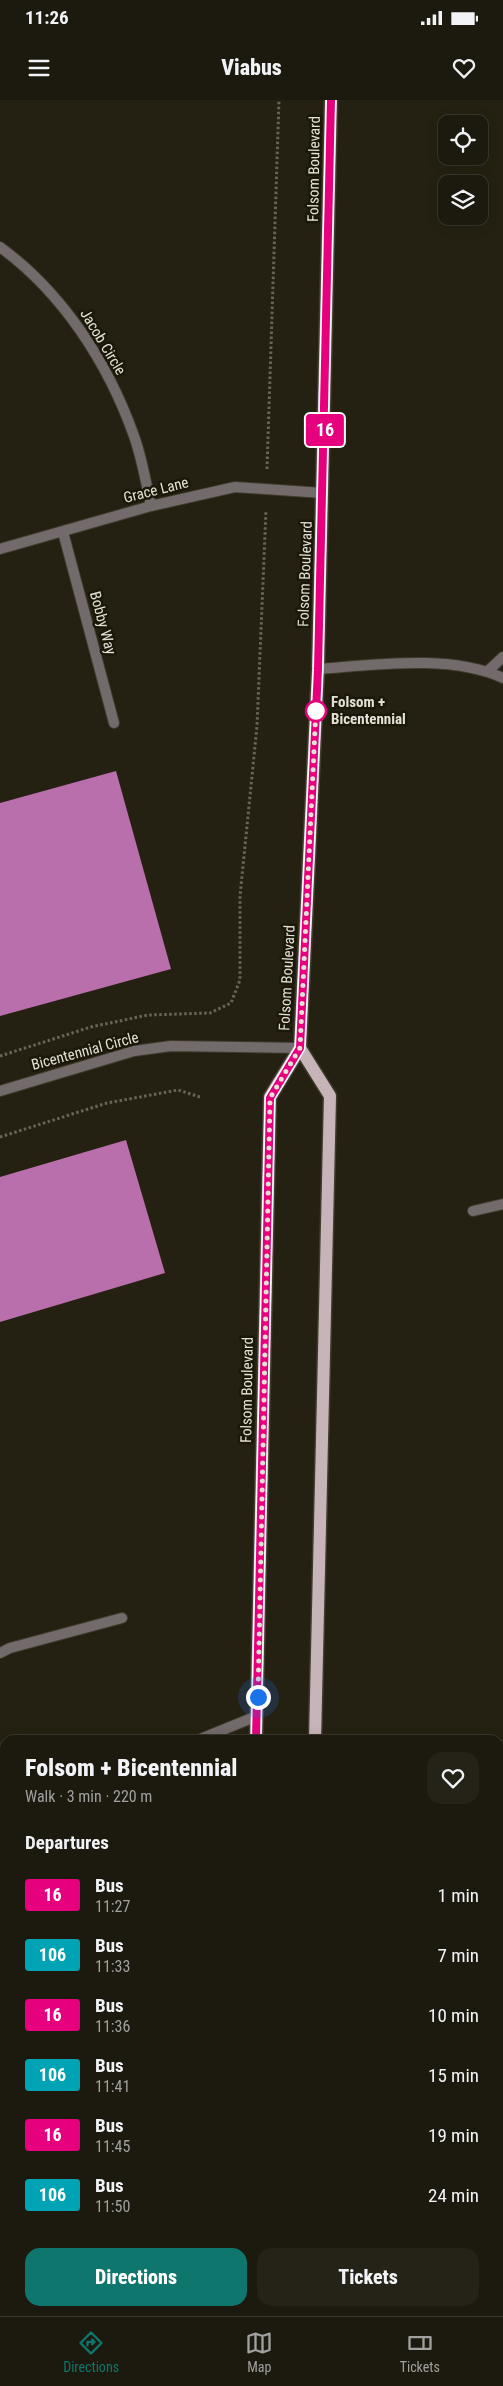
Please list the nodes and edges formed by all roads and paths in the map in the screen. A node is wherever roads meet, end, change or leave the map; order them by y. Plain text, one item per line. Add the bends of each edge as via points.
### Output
1 (279, 100) edge
2 (331, 100) edge
3 (0, 247) edge
4 (267, 489) junction
5 (323, 493) junction
6 (151, 506) junction
7 (63, 532) junction
8 (0, 549) edge
9 (503, 657) edge
10 (318, 669) junction
11 (488, 671) junction
12 (503, 678) edge
13 (114, 723) dead end
14 (300, 1048) junction
15 (0, 1056) edge
16 (0, 1091) edge
17 (200, 1097) dead end
18 (0, 1137) edge
19 (503, 1204) edge
20 (473, 1211) dead end
21 (122, 1618) dead end
22 (0, 1653) edge
23 (257, 1716) junction
24 (210, 1735) edge
25 (256, 1735) edge
26 (314, 1735) edge

1 - 4 path
2 - 5 main road, Folsom Boulevard
3 - 6 street, Jacob Circle via 19,260 68,312 107,372 134,437
4 - 5 street, Grace Lane
4 - 6 street, Grace Lane via 235,487
4 - 15 path via 257,726 240,896 240,980 231,1003 210,1013 148,1015 91,1027
5 - 10 main road, Folsom Boulevard
6 - 7 street, Grace Lane
7 - 8 street, Grace Lane
7 - 13 street, Bobby Way
9 - 11 street
10 - 11 street via 421,662
10 - 14 main road, Folsom Boulevard
11 - 12 street
14 - 16 street, Bicentennial Circle via 171,1046 134,1051
14 - 23 main road, Folsom Boulevard via 270,1098
14 - 26 main road, Folsom Boulevard via 330,1096
17 - 18 path via 178,1090 107,1103
19 - 20 street
21 - 22 street
23 - 24 street
23 - 25 main road, Folsom Boulevard

